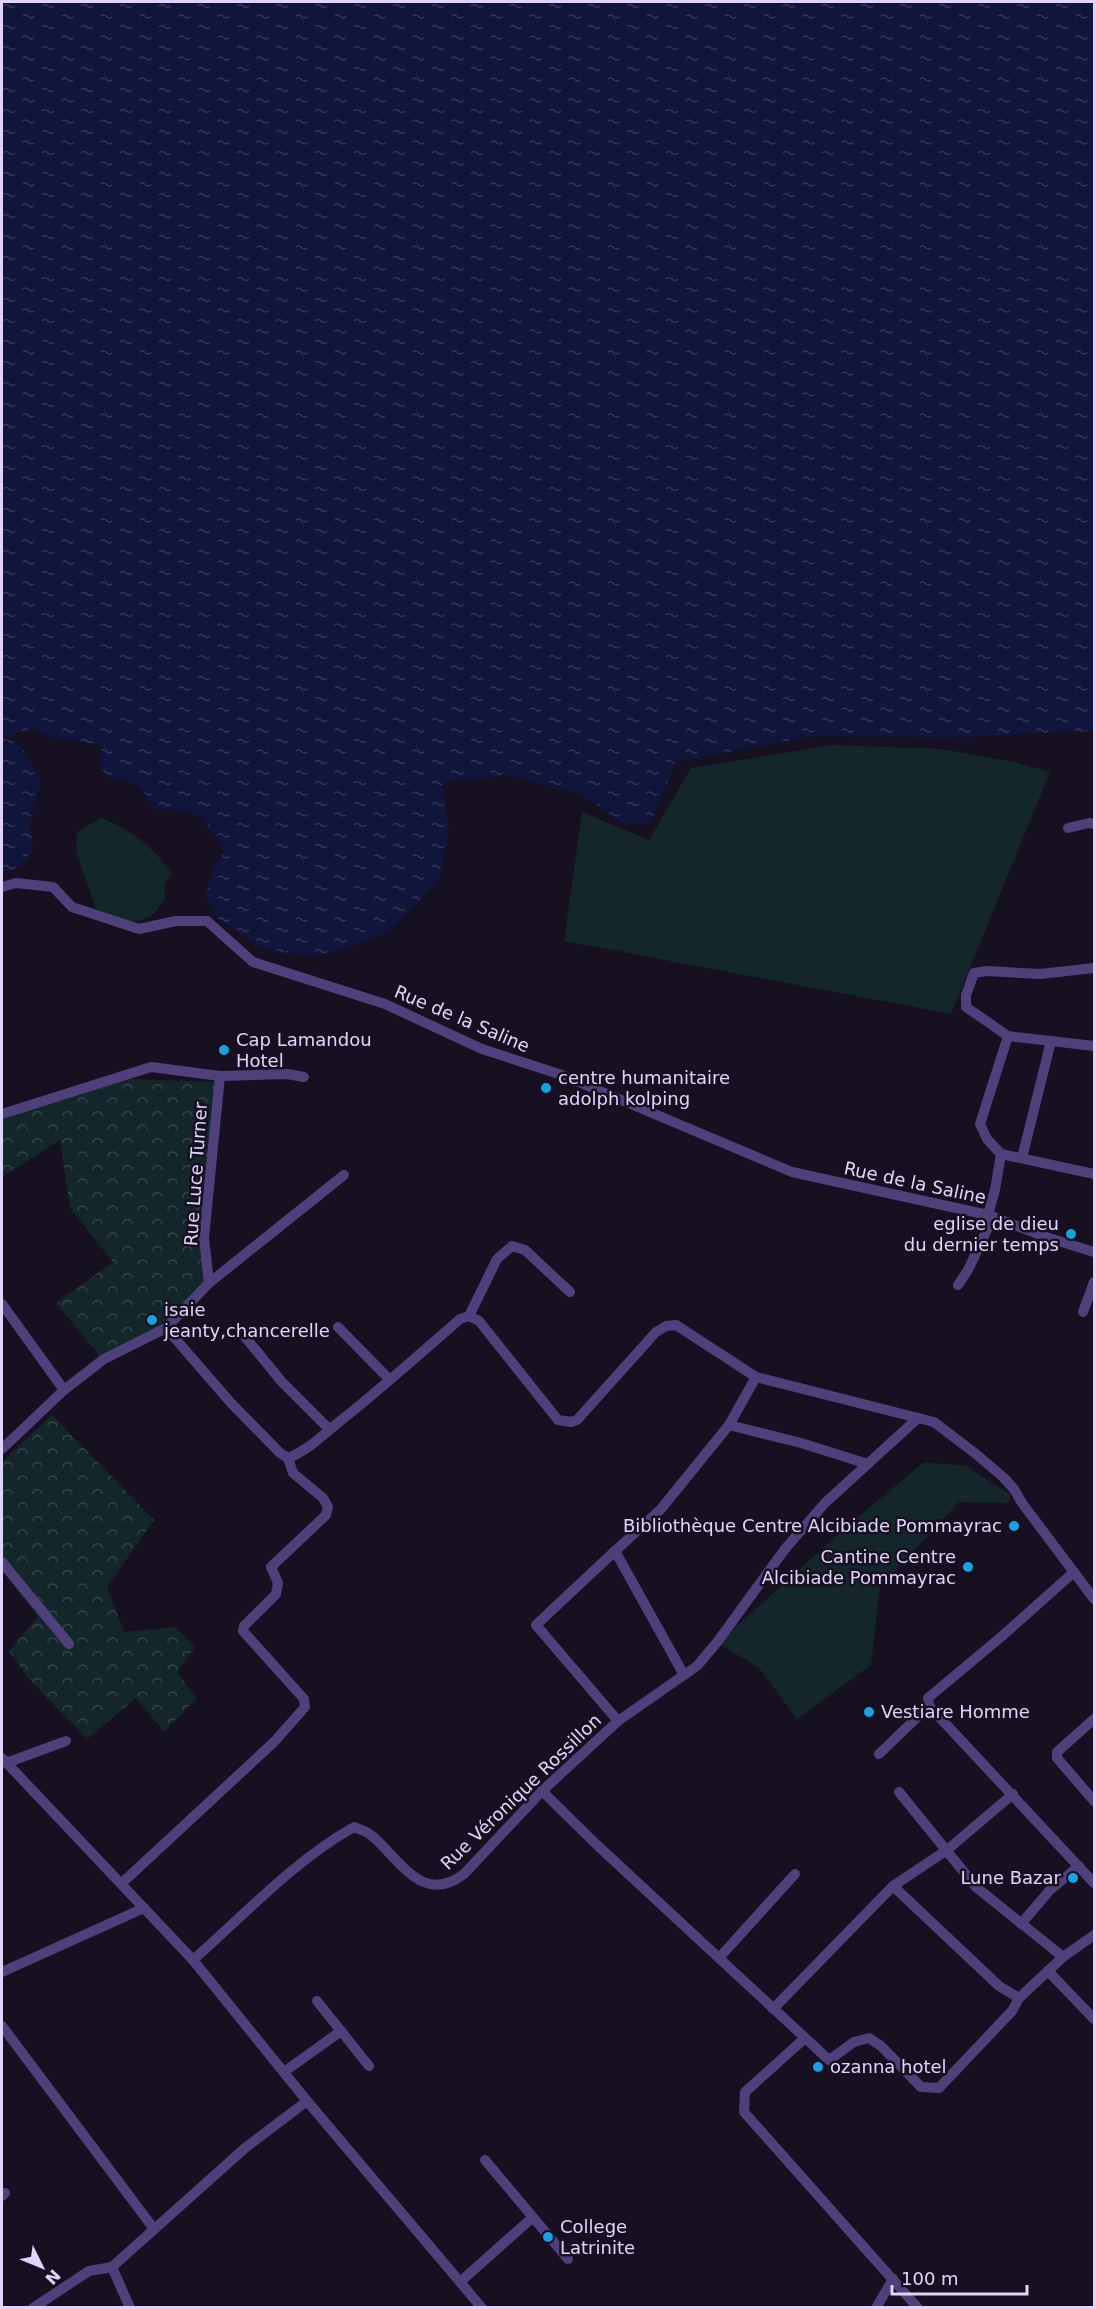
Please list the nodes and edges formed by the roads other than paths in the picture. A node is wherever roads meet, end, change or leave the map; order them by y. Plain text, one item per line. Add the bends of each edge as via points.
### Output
1 (1095, 824) edge
2 (1068, 828) dead end
3 (2, 887) edge
4 (1095, 968) edge
5 (1008, 1036) junction
6 (1051, 1041) junction
7 (1095, 1046) edge
8 (220, 1076) junction
9 (304, 1077) dead end
10 (2, 1114) edge
11 (1001, 1154) junction
12 (1022, 1158) junction
13 (1095, 1174) edge
14 (344, 1175) dead end
15 (990, 1216) junction
16 (1095, 1252) edge
17 (1095, 1282) edge
18 (209, 1283) junction
19 (958, 1285) dead end
20 (570, 1292) dead end
21 (2, 1304) edge
22 (1083, 1312) dead end
23 (469, 1316) junction
24 (338, 1327) dead end
25 (166, 1328) junction
26 (241, 1332) dead end
27 (756, 1377) junction
28 (390, 1380) junction
29 (64, 1390) junction
30 (918, 1418) junction
31 (729, 1425) junction
32 (329, 1430) junction
33 (2, 1449) edge
34 (288, 1458) junction
35 (868, 1464) junction
36 (615, 1551) junction
37 (2, 1562) edge
38 (1074, 1572) junction
39 (1095, 1599) edge
40 (69, 1644) dead end
41 (684, 1675) junction
42 (929, 1706) junction
43 (1095, 1719) edge
44 (618, 1721) junction
45 (66, 1741) dead end
46 (879, 1754) dead end
47 (4, 1761) edge
48 (542, 1791) junction
49 (899, 1792) dead end
50 (1013, 1794) junction
51 (1095, 1801) edge
52 (947, 1850) junction
53 (1079, 1866) junction
54 (795, 1874) dead end
55 (122, 1883) junction
56 (1095, 1883) edge
57 (893, 1886) junction
58 (144, 1908) junction
59 (1021, 1924) junction
60 (1095, 1935) edge
61 (1063, 1957) junction
62 (719, 1958) junction
63 (193, 1960) junction
64 (1048, 1971) junction
65 (2, 1972) edge
66 (1019, 1998) junction
67 (317, 2001) dead end
68 (773, 2009) junction
69 (1095, 2019) edge
70 (2, 2026) edge
71 (341, 2031) junction
72 (805, 2038) junction
73 (369, 2066) dead end
74 (284, 2072) junction
75 (307, 2101) junction
76 (485, 2160) dead end
77 (532, 2218) junction
78 (154, 2229) junction
79 (568, 2259) dead end
80 (112, 2267) junction
81 (893, 2279) junction
82 (460, 2283) junction
83 (33, 2307) edge
84 (130, 2307) edge
85 (482, 2307) edge
86 (876, 2307) edge
87 (918, 2307) edge

1 - 2 street
3 - 15 street, Rue de la Saline via 16,883 53,887 72,907 139,928 176,921 207,921 253,962 385,1004 482,1049 562,1076 792,1172
4 - 5 street via 1040,974 987,970 974,974 966,1007
5 - 6 street
5 - 11 street via 980,1124
6 - 7 street
6 - 12 street
8 - 9 street
8 - 10 street via 151,1067
8 - 18 street, Rue Luce Turner via 204,1238
11 - 12 street
11 - 15 street
12 - 13 street
14 - 18 street
15 - 16 street, Rue de la Saline
15 - 19 street
17 - 22 street
18 - 25 street
20 - 23 street via 525,1250 512,1246 497,1259
21 - 29 street
23 - 27 street via 478,1321 558,1420 577,1420 656,1332 666,1326 676,1325
23 - 28 street via 460,1319
24 - 28 street
25 - 29 street via 104,1359
25 - 34 street via 231,1403
26 - 32 street
27 - 30 street
27 - 31 street
28 - 32 street
29 - 33 street
30 - 35 street, Rue Véronique Rossillon
30 - 38 street via 934,1422 1003,1477
31 - 35 street
31 - 36 street via 661,1509
32 - 34 street
34 - 55 street via 293,1473 323,1498 328,1507 326,1515 271,1567 278,1583 276,1594 243,1631 304,1700 305,1707 274,1742
35 - 41 street, Rue Véronique Rossillon via 825,1503 718,1641
36 - 41 street
36 - 44 street via 536,1625
37 - 40 street
38 - 39 street
38 - 42 street via 928,1698
41 - 44 street, Rue Véronique Rossillon
42 - 46 street
42 - 50 street
43 - 51 street via 1057,1752 1057,1758
44 - 48 street, Rue Véronique Rossillon
45 - 47 street
47 - 55 street
48 - 62 street
48 - 63 street, Rue Véronique Rossillon via 451,1884 430,1885 410,1875 369,1833 354,1827 300,1864
49 - 52 street
50 - 52 street
50 - 53 street
52 - 57 street
52 - 59 street via 976,1887
53 - 56 street
53 - 59 street via 1050,1890
54 - 62 street
55 - 58 street
57 - 66 street via 999,1986
57 - 68 street
58 - 63 street
58 - 65 street
59 - 61 street
60 - 61 street
61 - 64 street
62 - 68 street
63 - 74 street
64 - 66 street
64 - 69 street
66 - 72 street via 1012,2012 939,2088 921,2087 869,2038 854,2042 829,2060
67 - 71 street
68 - 72 street
70 - 78 street
71 - 73 street
71 - 74 street
72 - 81 street via 745,2092 744,2112
74 - 75 street
75 - 78 street via 245,2148
75 - 82 street
76 - 77 street
77 - 79 street
77 - 82 street
78 - 80 street
80 - 83 street via 89,2271
80 - 84 street
81 - 86 street
81 - 87 street
82 - 85 street

